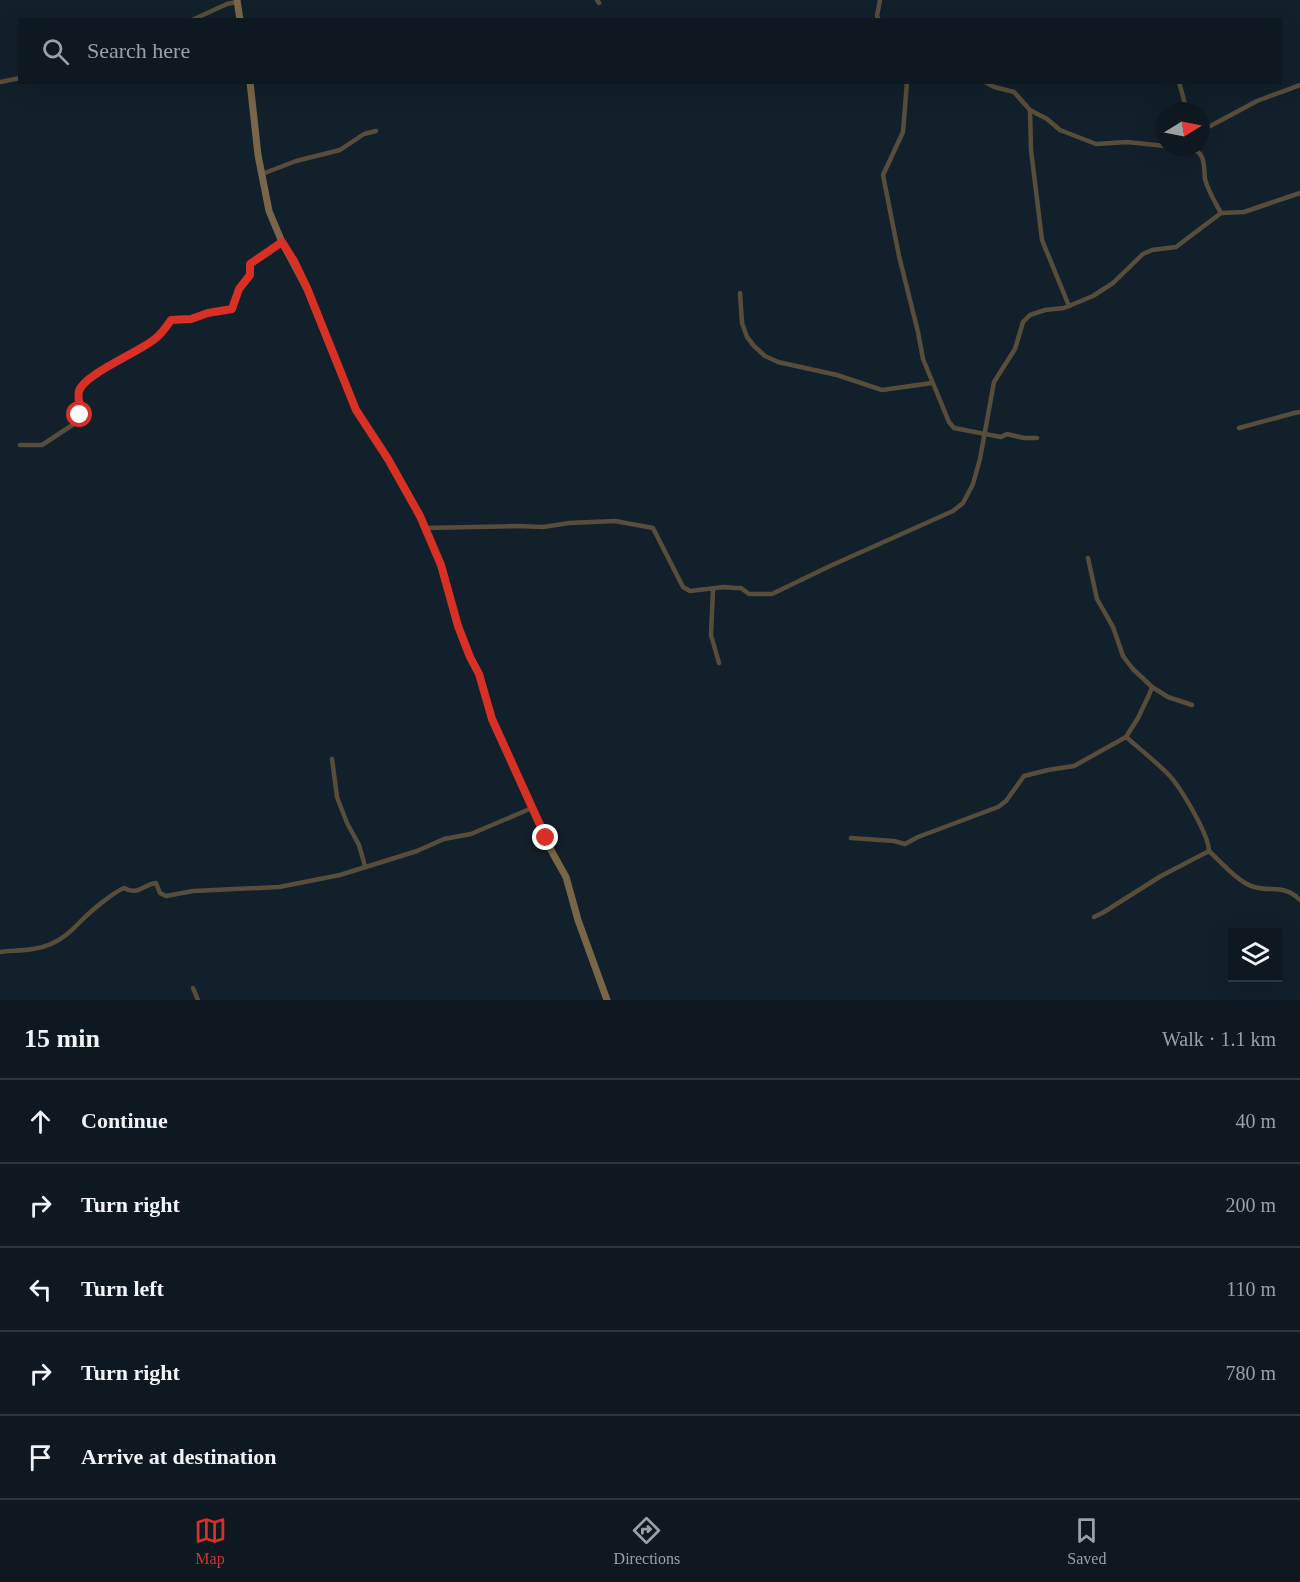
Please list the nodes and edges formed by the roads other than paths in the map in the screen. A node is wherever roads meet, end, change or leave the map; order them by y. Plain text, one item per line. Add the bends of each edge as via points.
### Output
1 (880, 0) edge
2 (237, 1) edge
3 (196, 18) edge
4 (240, 18) edge
5 (878, 18) edge
6 (18, 78) edge
7 (0, 82) edge
8 (250, 84) edge
9 (907, 84) edge
10 (988, 84) edge
11 (1180, 84) edge
12 (1300, 85) edge
13 (1185, 102) edge
14 (1030, 110) junction
15 (1210, 126) edge
16 (376, 131) dead end
17 (1156, 145) edge
18 (1202, 156) edge
19 (262, 174) junction
20 (1300, 193) edge
21 (1221, 213) junction
22 (282, 242) junction
23 (740, 293) dead end
24 (1069, 306) junction
25 (932, 383) junction
26 (1300, 412) edge
27 (1239, 428) dead end
28 (985, 433) junction
29 (1037, 438) dead end
30 (20, 445) dead end
31 (425, 528) junction
32 (1088, 558) dead end
33 (712, 589) junction
34 (719, 663) dead end
35 (1152, 687) junction
36 (1192, 705) dead end
37 (1126, 737) junction
38 (332, 759) dead end
39 (532, 808) junction
40 (851, 838) dead end
41 (1209, 851) junction
42 (365, 866) junction
43 (1300, 900) edge
44 (1094, 917) dead end
45 (0, 952) edge
46 (193, 988) dead end
47 (198, 1000) edge
48 (607, 1000) edge

1 - 5 street
2 - 3 street
2 - 4 street
6 - 7 street
8 - 19 street
9 - 25 street via 903,132 883,175 923,359
10 - 14 street via 1014,92
11 - 13 street
12 - 15 street via 1257,101
14 - 17 street via 1060,130 1096,144
14 - 24 street via 1030,150 1042,240
16 - 19 street via 340,150
18 - 21 street via 1206,181
19 - 22 street via 269,211
20 - 21 street via 1244,212
21 - 24 street via 1176,247 1143,254 1113,283
22 - 30 street via 250,264 250,275 239,289 232,309 171,320 153,341 84,382 78,392 81,408 77,422 42,445
22 - 31 street via 307,288 356,410
23 - 25 street via 747,337 765,356 882,390
24 - 28 street via 1040,311 1023,322 1015,349 994,382
25 - 28 street via 954,428
26 - 27 street
28 - 29 street
28 - 33 street via 973,484 963,503 953,511 772,594 749,594 741,588
31 - 33 street via 615,521 647,526 652,528 683,587 690,591
31 - 39 street via 492,719
32 - 35 street via 1097,599 1123,656
33 - 34 street via 711,635
35 - 36 street
35 - 37 street
37 - 40 street via 1074,766 1024,776 998,807 905,844
37 - 41 street via 1170,776 1201,825
38 - 42 street via 337,797
39 - 42 street via 471,834 444,839
39 - 48 street via 566,877
41 - 43 street via 1242,881 1286,891
41 - 44 street
42 - 45 street via 279,887 166,896 156,884 131,892 122,888 56,942
46 - 47 street

